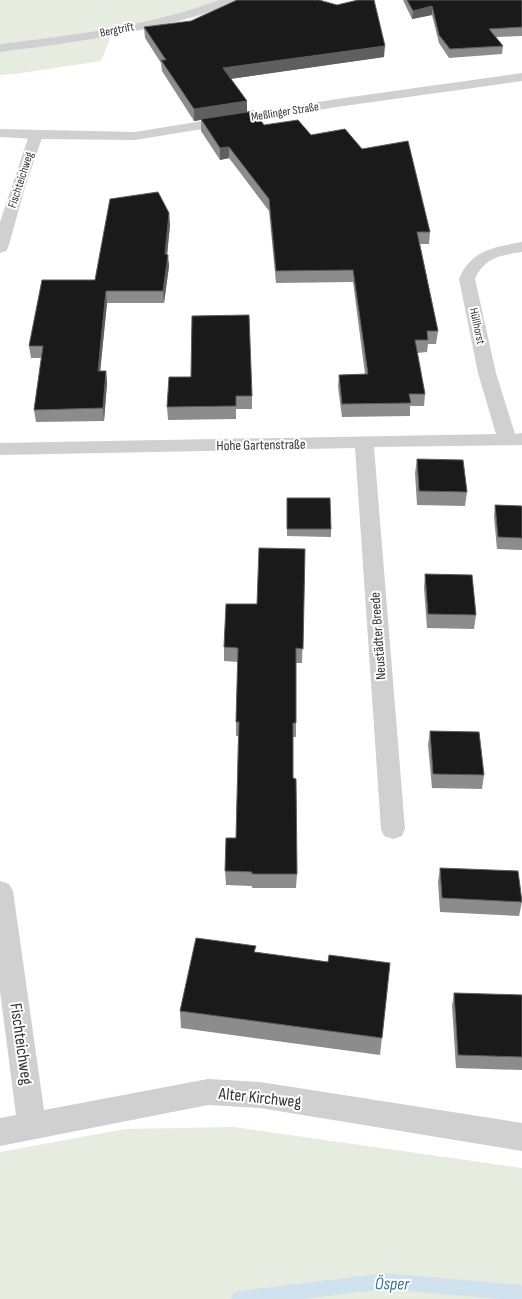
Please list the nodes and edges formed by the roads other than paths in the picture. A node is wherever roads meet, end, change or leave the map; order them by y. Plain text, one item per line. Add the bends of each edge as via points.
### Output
1 (230, 0) edge
2 (0, 48) edge
3 (522, 77) edge
4 (0, 133) edge
5 (36, 135) junction
6 (522, 247) edge
7 (0, 248) edge
8 (514, 439) edge
9 (364, 443) junction
10 (0, 449) edge
11 (393, 829) dead end
12 (0, 891) edge
13 (32, 1126) junction
14 (0, 1132) edge
15 (522, 1137) edge

1 - 2 street, Bergtrift via 203,11 151,23 64,40
3 - 5 street, Meßlinger Straße via 135,136
4 - 5 street, Meßlinger Straße
5 - 7 street, Fischteichweg via 13,185
6 - 8 street, Hüllhorst via 509,249 475,262 467,279 487,373
8 - 9 street, Hohe Gartenstraße
9 - 10 street, Hohe Gartenstraße
9 - 11 street, Neustädter Breede
12 - 13 street, Fischteichweg
13 - 14 street, Alter Kirchweg
13 - 15 street, Alter Kirchweg via 208,1092 260,1095

